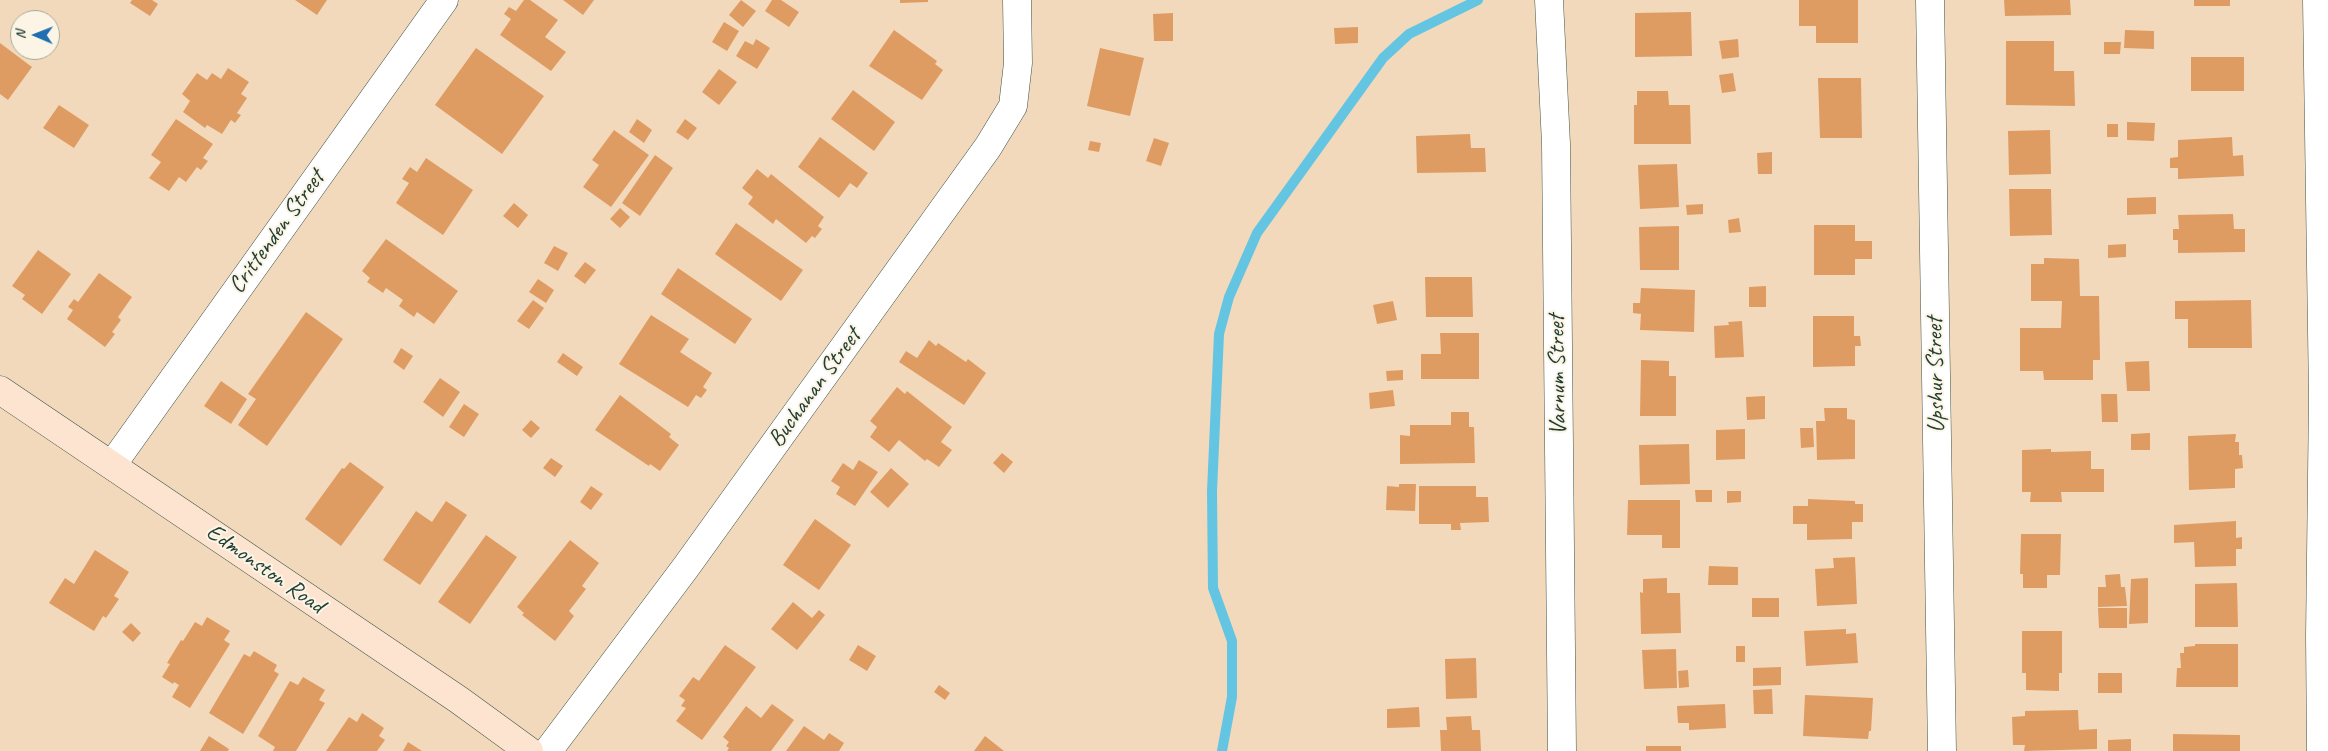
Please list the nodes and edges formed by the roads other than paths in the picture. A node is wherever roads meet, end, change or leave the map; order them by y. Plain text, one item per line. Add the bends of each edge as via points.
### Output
1 (444, 0) edge
2 (1017, 0) edge
3 (1549, 0) edge
4 (1930, 0) edge
5 (2316, 0) edge
6 (0, 390) edge
7 (2326, 397) edge
8 (112, 465) junction
9 (528, 751) edge
10 (548, 751) edge
11 (1562, 751) edge
12 (1942, 751) edge
13 (2321, 751) edge

1 - 8 street, Crittenden Street
2 - 10 street, Buchanan Street via 1018,64 1013,106 988,147 692,559
3 - 11 street, Varnum Street via 1556,144
4 - 12 street, Upshur Street
5 - 7 street
6 - 8 street, Edmonston Road
7 - 13 street via 2320,636
8 - 9 street, Edmonston Road via 459,700

